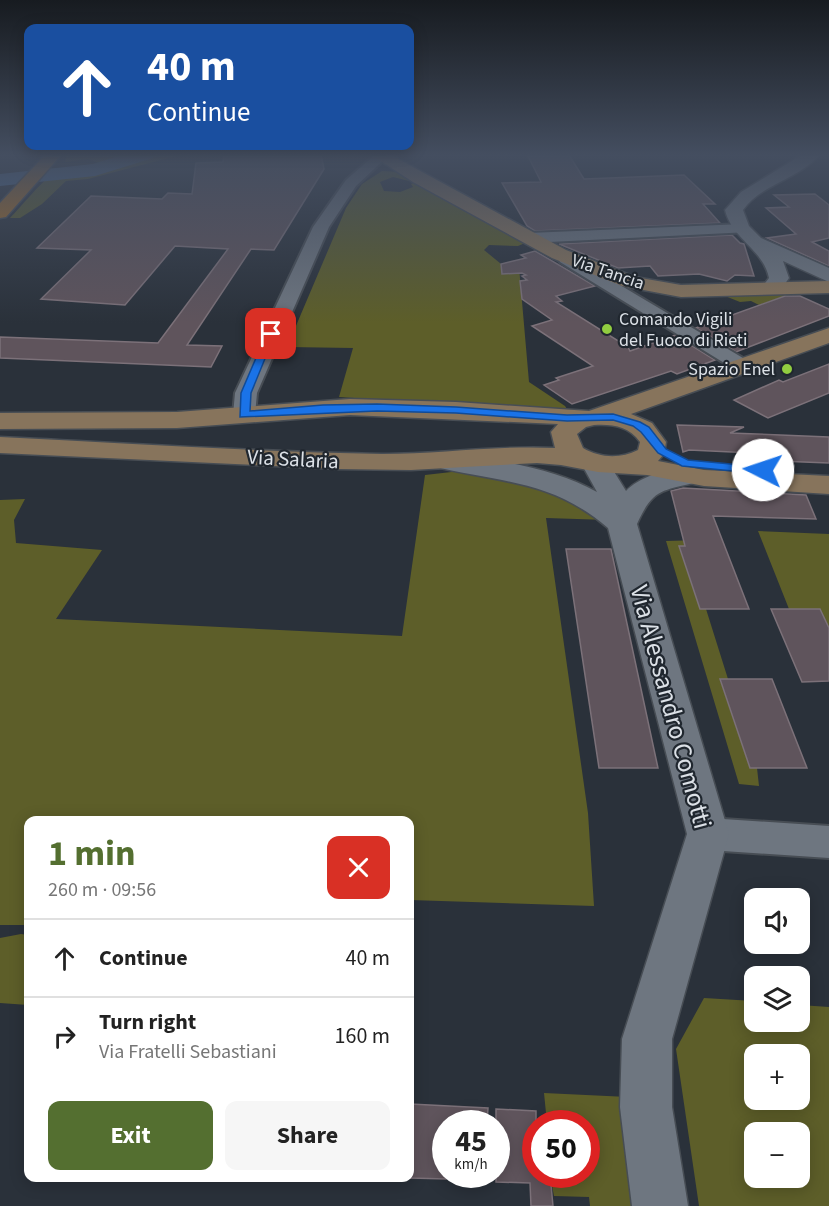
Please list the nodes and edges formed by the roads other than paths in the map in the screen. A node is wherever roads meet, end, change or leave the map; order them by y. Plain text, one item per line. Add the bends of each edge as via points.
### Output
1 (332, 210) edge
2 (480, 210) edge
3 (735, 210) edge
4 (748, 234) junction
5 (529, 238) junction
6 (566, 258) junction
7 (772, 259) junction
8 (823, 283) edge
9 (772, 287) junction
10 (829, 335) edge
11 (829, 347) edge
12 (741, 365) junction
13 (244, 415) junction
14 (594, 417) junction
15 (0, 421) edge
16 (649, 436) junction
17 (0, 445) edge
18 (442, 460) junction
19 (591, 461) junction
20 (624, 465) junction
21 (829, 474) edge
22 (688, 476) junction
23 (829, 485) edge
24 (622, 524) junction
25 (708, 834) junction
26 (829, 842) edge
27 (660, 1206) edge

1 - 13 street via 271,334 246,393
2 - 5 main road, Via Tancia
3 - 4 street
4 - 5 street
4 - 7 street
4 - 8 street
5 - 6 main road, Via Tancia
6 - 9 main road, Via Tancia via 614,279 657,289
6 - 12 street
7 - 8 street
7 - 9 street via 779,278
8 - 9 main road, Via Tancia
10 - 12 main road
11 - 16 main road via 668,406 650,418
12 - 14 main road
13 - 14 main road via 377,407
13 - 15 main road via 144,421
14 - 16 main road via 626,420
14 - 19 main road via 569,426 564,432 567,447
16 - 20 main road via 650,454
16 - 21 main road via 674,458 698,466
17 - 18 main road, Via Salaria via 359,462
18 - 19 main road, Via Salaria via 556,455
18 - 24 street via 504,470 569,490 596,502
19 - 20 main road, Via Salaria
19 - 24 street, Via Alessandro Comotti via 609,484
20 - 22 main road
22 - 23 main road
22 - 24 street via 668,480 635,497
24 - 25 street, Via Alessandro Comotti
25 - 26 street
25 - 27 street, Via Alessandro Comotti via 647,1039 646,1107

